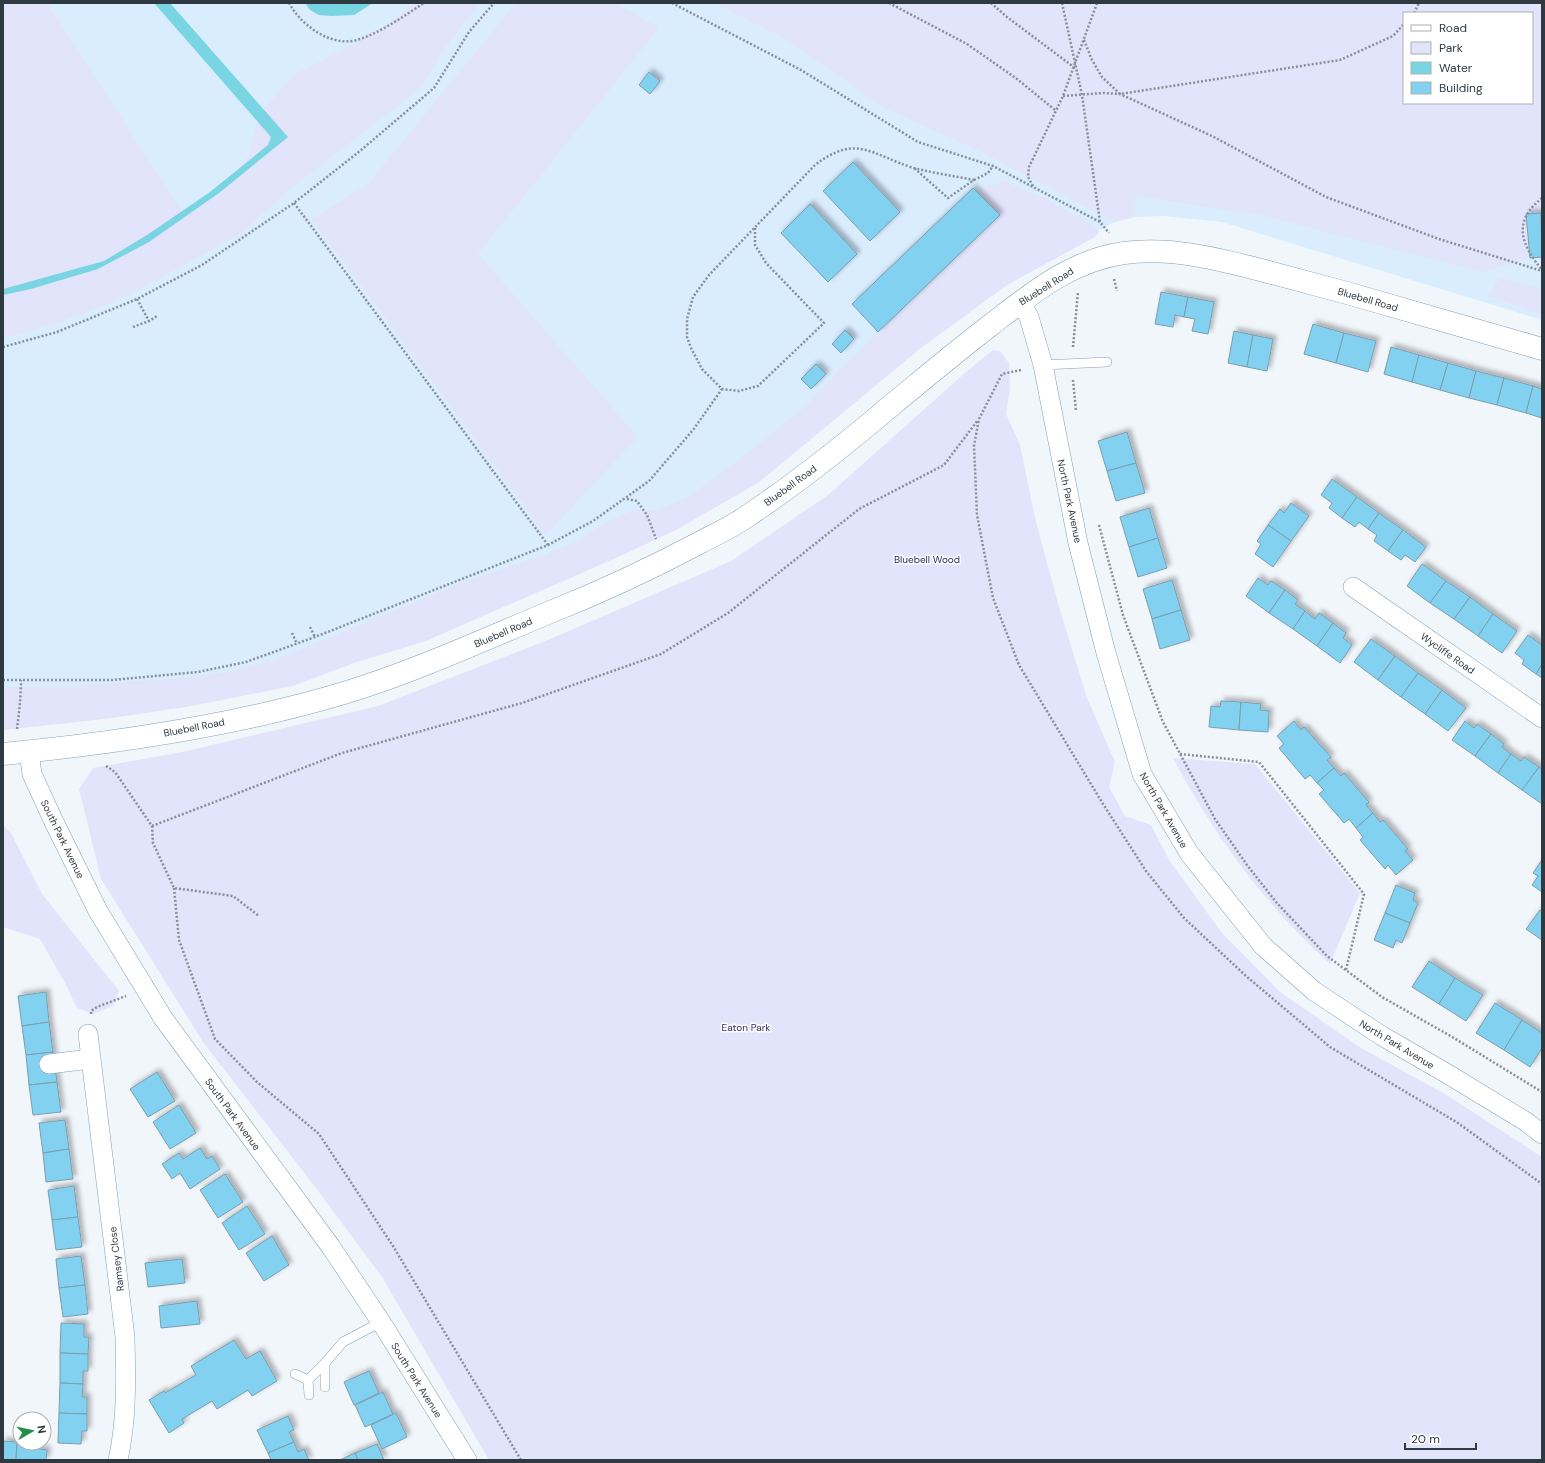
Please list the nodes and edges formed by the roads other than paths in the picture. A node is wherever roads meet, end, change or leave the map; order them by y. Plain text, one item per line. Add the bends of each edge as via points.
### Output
1 (1020, 302) junction
2 (1542, 349) edge
3 (1108, 362) dead end
4 (1043, 365) junction
5 (1353, 587) dead end
6 (1542, 718) edge
7 (29, 752) junction
8 (3, 754) edge
9 (88, 1034) dead end
10 (90, 1059) junction
11 (49, 1064) dead end
12 (1542, 1134) edge
13 (381, 1322) junction
14 (325, 1363) junction
15 (295, 1374) dead end
16 (308, 1380) junction
17 (326, 1387) dead end
18 (309, 1395) dead end
19 (118, 1460) edge
20 (467, 1460) edge

1 - 2 street, Bluebell Road via 1085,262 1127,252 1186,253 1307,282
1 - 4 street, North Park Avenue via 1028,317
1 - 7 street, Bluebell Road via 801,479 742,520 606,589 477,643 349,691 297,706 238,719
3 - 4 lane
4 - 12 street, North Park Avenue via 1078,543 1106,654 1142,774 1189,853 1263,946 1314,991
5 - 6 street, Wycliffe Road
7 - 8 street, Bluebell Road
7 - 13 street, South Park Avenue via 32,774 54,822 98,911 143,986 163,1018 331,1247
9 - 10 street, Ramsey Close
10 - 11 street
10 - 19 street, Ramsey Close via 125,1337 124,1420
13 - 14 lane via 343,1342
13 - 20 street, South Park Avenue
14 - 16 lane
14 - 17 lane
15 - 16 lane
16 - 18 lane

